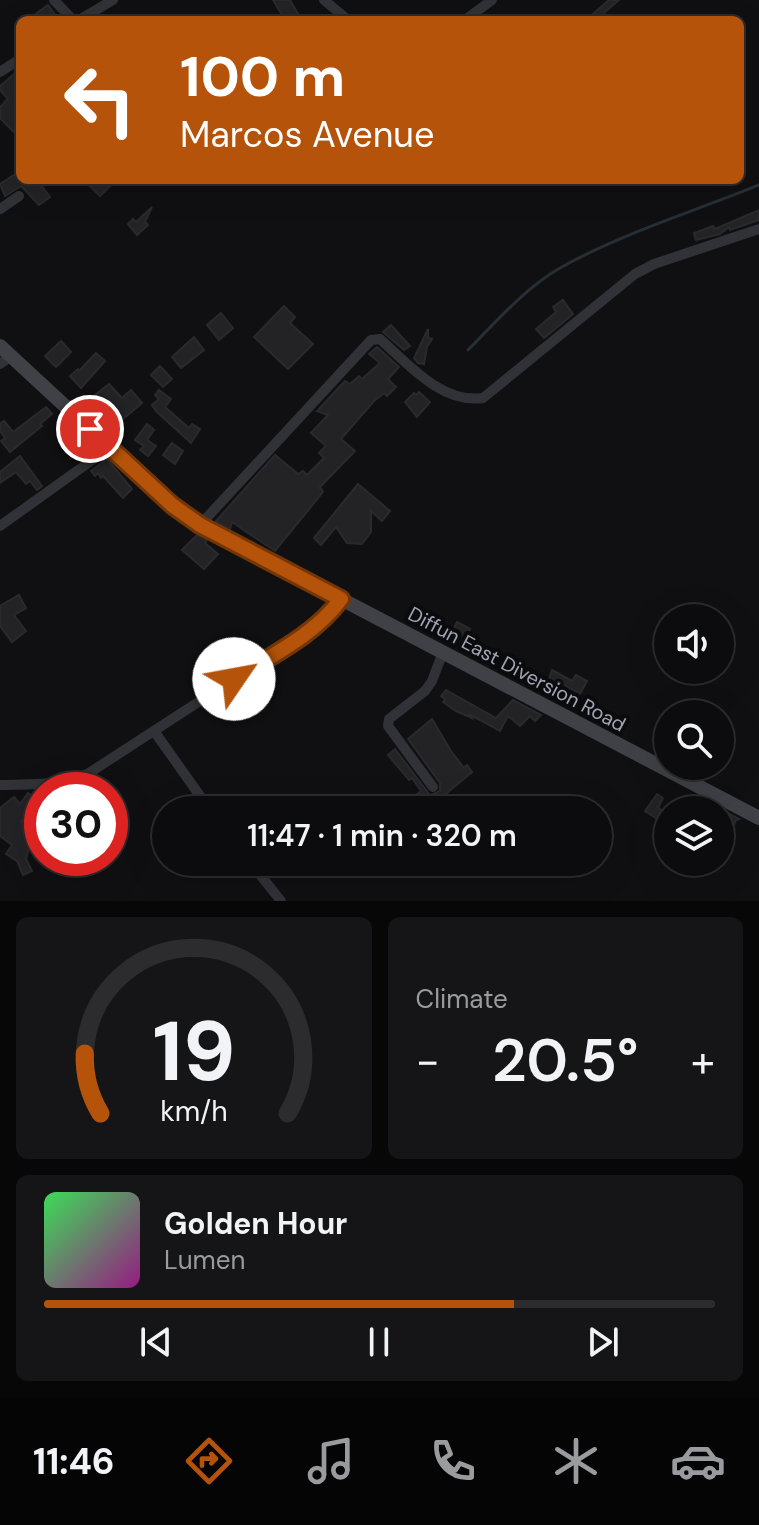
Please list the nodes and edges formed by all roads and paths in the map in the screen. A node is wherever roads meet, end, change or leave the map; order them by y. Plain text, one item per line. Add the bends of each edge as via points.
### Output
1 (54, 0) edge
2 (113, 0) edge
3 (324, 0) edge
4 (492, 0) edge
5 (72, 16) edge
6 (83, 16) edge
7 (343, 16) edge
8 (470, 16) edge
9 (19, 196) dead end
10 (0, 209) edge
11 (759, 229) edge
12 (4, 355) edge
13 (109, 448) junction
14 (200, 525) junction
15 (0, 526) edge
16 (341, 599) junction
17 (443, 652) junction
18 (154, 731) junction
19 (0, 785) edge
20 (433, 787) dead end
21 (200, 796) edge
22 (759, 818) edge
23 (261, 876) edge
24 (281, 901) edge

1 - 5 street
2 - 6 street
3 - 7 street
4 - 8 street
9 - 10 street
11 - 14 street via 635,274 483,398 472,400 437,388 380,339 371,340
12 - 13 main road, Diffun East Diversion Road
13 - 14 main road, Diffun East Diversion Road
13 - 15 street
14 - 16 main road, Diffun East Diversion Road
16 - 17 main road, Diffun East Diversion Road
16 - 18 street via 314,627
17 - 20 street via 425,691 389,719 388,726
17 - 22 main road, Diffun East Diversion Road
18 - 19 street via 72,781
18 - 21 street
23 - 24 street

